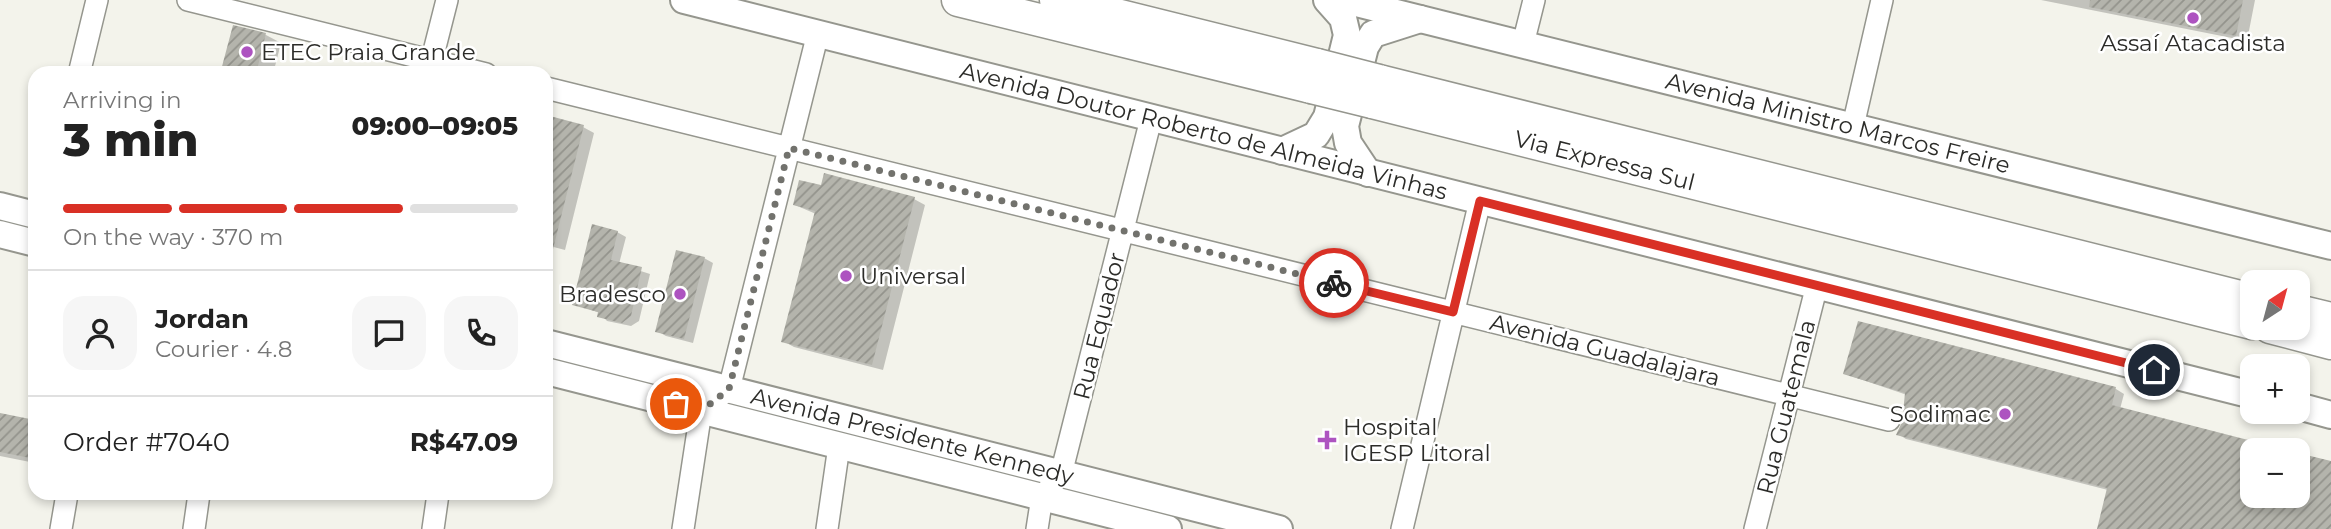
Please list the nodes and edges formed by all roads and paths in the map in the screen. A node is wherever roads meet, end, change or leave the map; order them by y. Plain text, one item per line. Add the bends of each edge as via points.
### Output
1 (97, 0) edge
2 (188, 0) edge
3 (447, 0) edge
4 (684, 0) edge
5 (958, 0) edge
6 (1056, 0) edge
7 (1327, 0) edge
8 (1344, 0) edge
9 (1534, 0) edge
10 (1882, 0) edge
11 (1420, 19) junction
12 (818, 33) junction
13 (1523, 44) junction
14 (81, 66) edge
15 (426, 66) edge
16 (430, 66) edge
17 (1314, 76) junction
18 (553, 90) edge
19 (1152, 119) junction
20 (1853, 126) junction
21 (789, 148) junction
22 (1282, 151) junction
23 (1368, 173) junction
24 (1480, 201) junction
25 (0, 206) edge
26 (28, 213) edge
27 (1123, 231) junction
28 (0, 234) edge
29 (28, 241) edge
30 (2331, 246) edge
31 (1816, 285) junction
32 (1453, 312) junction
33 (2240, 314) edge
34 (2310, 314) edge
35 (2331, 319) edge
36 (2310, 336) edge
37 (2331, 343) edge
38 (553, 345) edge
39 (553, 373) edge
40 (729, 389) junction
41 (2240, 392) edge
42 (1789, 395) junction
43 (2310, 409) edge
44 (701, 411) junction
45 (2331, 415) edge
46 (1889, 420) dead end
47 (839, 446) junction
48 (1061, 474) junction
49 (1042, 497) junction
50 (66, 500) edge
51 (198, 500) edge
52 (437, 500) edge
53 (61, 529) edge
54 (194, 529) edge
55 (433, 529) edge
56 (683, 529) edge
57 (827, 529) edge
58 (1037, 529) edge
59 (1168, 529) edge
60 (1279, 529) edge
61 (1402, 529) edge
62 (1755, 529) edge

1 - 14 street
2 - 15 street
3 - 16 street
4 - 12 main road, Avenida Doutor Roberto de Almeida Vinhas
5 - 17 highway, Via Expressa Sul
6 - 17 highway, Via Expressa Sul
7 - 22 main road via 1343,18 1347,35 1327,117 1316,135
8 - 11 main road, Avenida Ministro Marcos Freire
9 - 13 street
10 - 20 street
11 - 13 main road, Avenida Ministro Marcos Freire
11 - 23 main road via 1373,34 1365,47 1345,126 1348,143
12 - 19 main road, Avenida Doutor Roberto de Almeida Vinhas
12 - 21 street
13 - 20 main road, Avenida Ministro Marcos Freire
17 - 33 highway, Via Expressa Sul, bridge
18 - 21 street, Avenida Guadalajara
19 - 22 main road, Avenida Doutor Roberto de Almeida Vinhas
19 - 27 street, Rua Equador
20 - 30 main road, Avenida Ministro Marcos Freire
21 - 27 street, Avenida Guadalajara
21 - 40 street
22 - 23 main road, Avenida Doutor Roberto de Almeida Vinhas
23 - 24 main road, Avenida Doutor Roberto de Almeida Vinhas
24 - 31 main road, Avenida Doutor Roberto de Almeida Vinhas
24 - 32 street
25 - 26 main road
27 - 32 street, Avenida Guadalajara
27 - 48 street, Rua Equador
28 - 29 main road
31 - 41 main road, Avenida Doutor Roberto de Almeida Vinhas
31 - 42 street, Rua Guatemala
32 - 42 street, Avenida Guadalajara
32 - 61 street
34 - 35 highway
36 - 37 highway, Via Expressa Sul
38 - 40 main road, Avenida Presidente Kennedy
39 - 44 main road, Avenida Presidente Kennedy
40 - 44 street
40 - 48 main road, Avenida Presidente Kennedy
42 - 46 street, Avenida Guadalajara
42 - 62 street, Rua Guatemala
43 - 45 main road
44 - 47 main road, Avenida Presidente Kennedy
44 - 56 street
47 - 49 main road, Avenida Presidente Kennedy
47 - 57 street
48 - 49 street, Rua Equador
48 - 60 main road, Avenida Presidente Kennedy
49 - 58 street
49 - 59 main road, Avenida Presidente Kennedy
50 - 53 street
51 - 54 street
52 - 55 street

